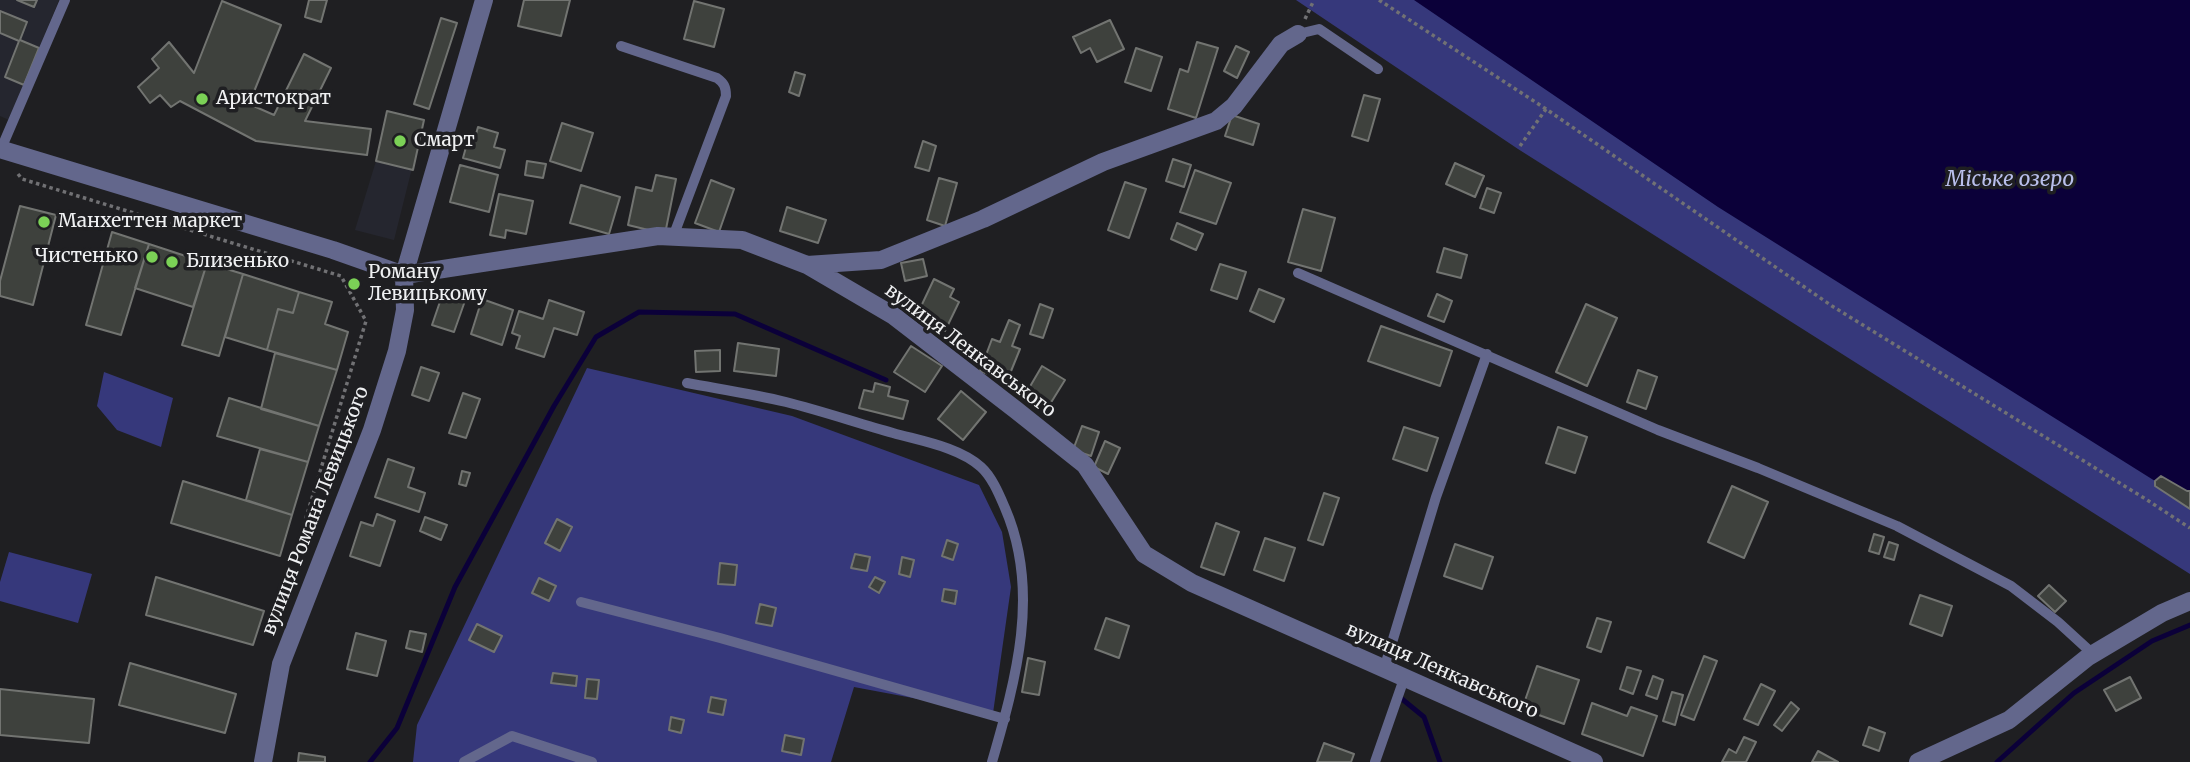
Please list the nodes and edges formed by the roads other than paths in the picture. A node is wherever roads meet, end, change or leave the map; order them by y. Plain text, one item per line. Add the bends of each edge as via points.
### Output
1 (65, 0) edge
2 (484, 0) edge
3 (1298, 34) joint
4 (621, 46) dead end
5 (1378, 69) dead end
6 (0, 149) edge
7 (673, 237) junction
8 (807, 265) junction
9 (1298, 273) dead end
10 (404, 275) junction
11 (1487, 354) junction
12 (687, 383) dead end
13 (2190, 601) edge
14 (581, 602) dead end
15 (2093, 654) junction
16 (1384, 669) junction
17 (1405, 676) junction
18 (1005, 719) junction
19 (263, 762) edge
20 (464, 762) edge
21 (592, 762) edge
22 (992, 762) edge
23 (1376, 762) edge
24 (1594, 762) edge
25 (1918, 762) edge

1 - 6 lane
2 - 10 street, вулиця Романа Левицького
3 - 5 lane via 1319,29
3 - 8 street via 1281,44 1234,106 1216,121 1103,162 983,219 881,260
4 - 7 lane via 717,78 726,88
6 - 10 street, вулиця Ленкавського
7 - 8 street, вулиця Ленкавського via 742,240
7 - 10 street, вулиця Ленкавського
8 - 16 street, вулиця Ленкавського via 894,316 1085,465 1144,554 1192,583
9 - 11 lane
10 - 19 street, вулиця Романа Левицького via 405,310 397,351 372,430 281,664
11 - 15 lane via 1658,430 1897,526 2011,586
11 - 16 lane via 1436,497
12 - 18 lane via 785,402 894,433 958,454 985,470 1010,519 1024,596 1017,668
13 - 15 street via 2162,612
14 - 18 lane
15 - 25 street via 2009,720
16 - 17 street, вулиця Ленкавського
17 - 23 lane
17 - 24 street, вулиця Ленкавського
18 - 22 lane
20 - 21 lane via 512,736

